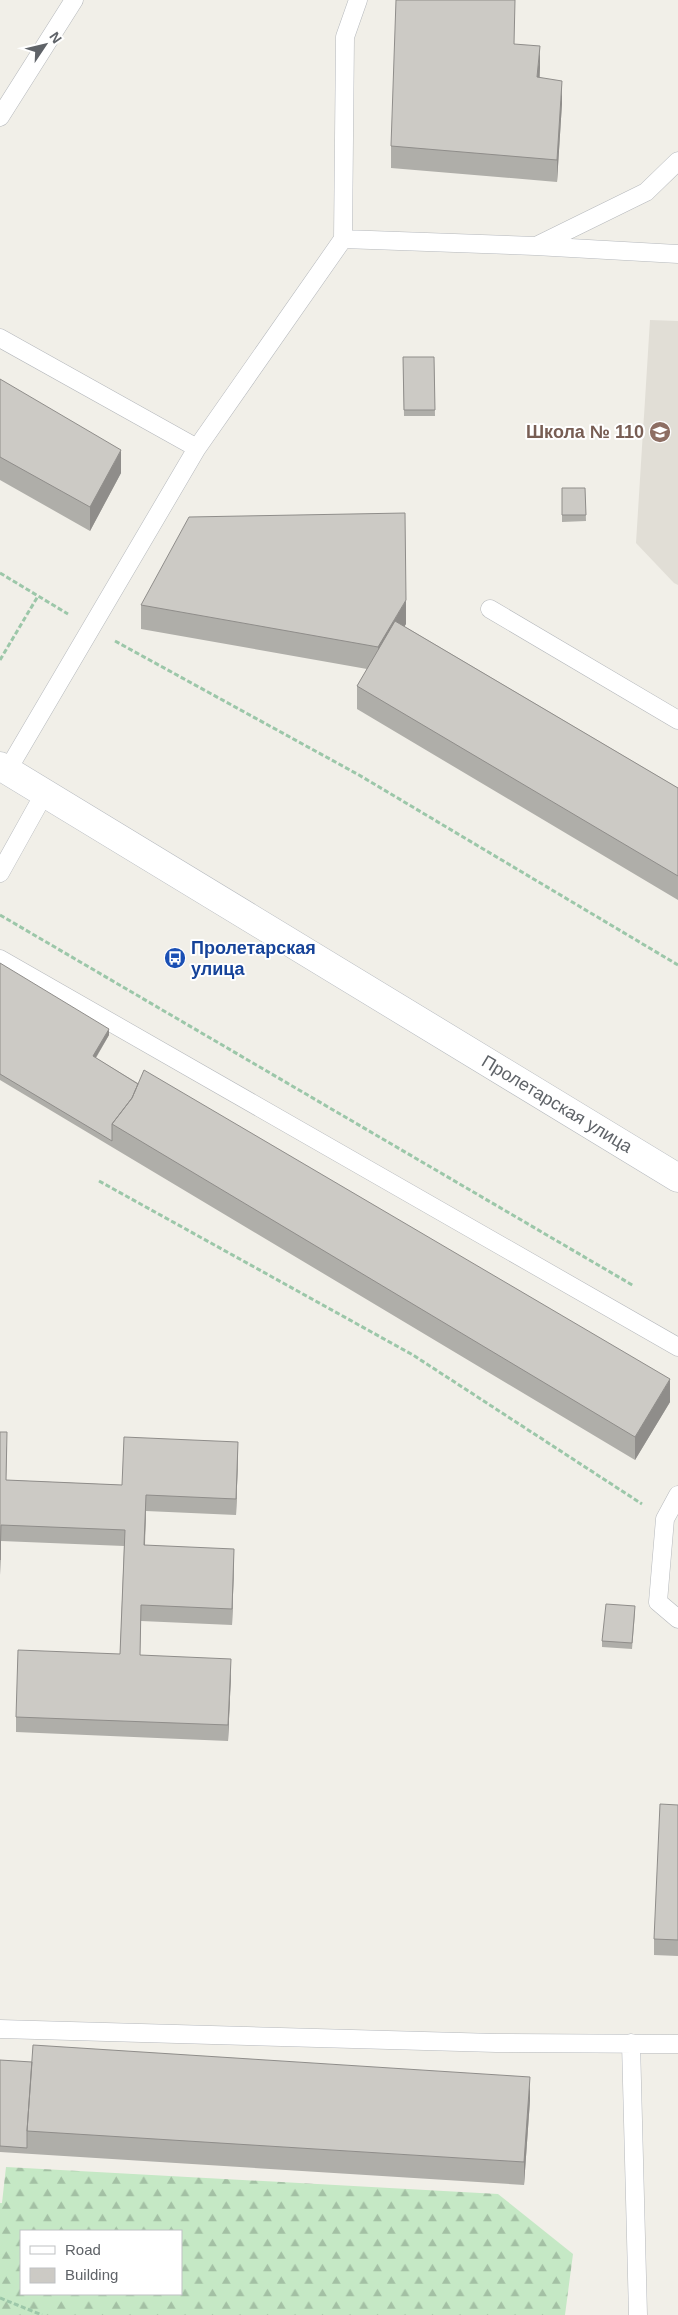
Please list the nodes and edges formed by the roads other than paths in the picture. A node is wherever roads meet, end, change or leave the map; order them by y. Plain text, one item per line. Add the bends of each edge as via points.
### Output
1 (74, 0) edge
2 (358, 0) edge
3 (0, 117) edge
4 (678, 161) edge
5 (343, 240) junction
6 (535, 246) junction
7 (678, 254) edge
8 (0, 338) edge
9 (197, 448) junction
10 (490, 609) dead end
11 (678, 720) edge
12 (4, 769) edge
13 (44, 794) junction
14 (0, 873) edge
15 (0, 959) edge
16 (678, 1178) edge
17 (678, 1347) edge
18 (678, 1495) edge
19 (678, 1619) edge
20 (0, 2029) edge
21 (631, 2043) junction
22 (678, 2044) edge
23 (638, 2315) edge

1 - 3 lane
2 - 5 lane via 345,37
4 - 6 lane via 646,192
5 - 6 lane
5 - 9 lane
6 - 7 lane
8 - 9 lane
9 - 12 lane
10 - 11 lane
12 - 13 main road, Пролетарская улица
13 - 14 lane
13 - 16 main road, Пролетарская улица
15 - 17 lane
18 - 19 lane via 665,1519 658,1602
20 - 21 lane via 496,2043
21 - 22 lane
21 - 23 lane

